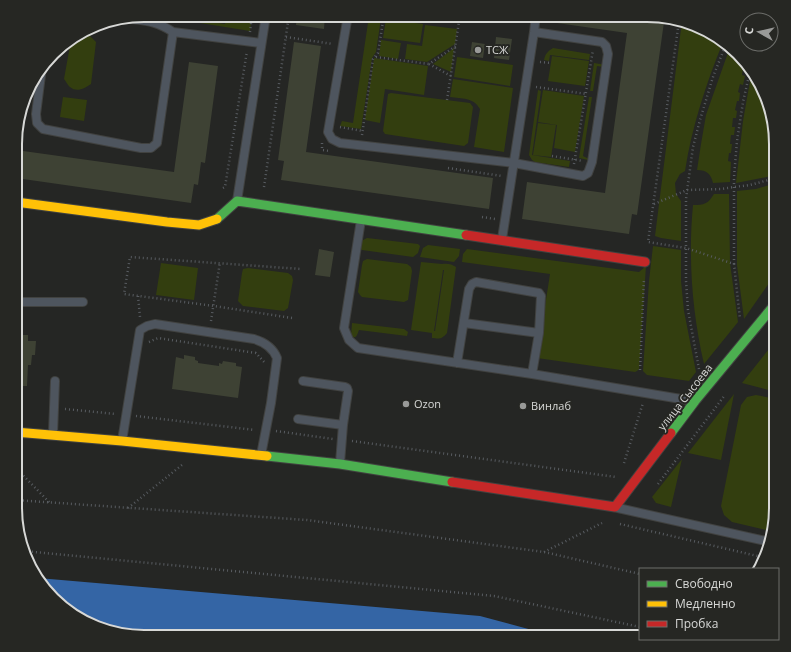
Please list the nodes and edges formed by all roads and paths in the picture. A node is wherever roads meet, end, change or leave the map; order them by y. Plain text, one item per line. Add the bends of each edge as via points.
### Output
1 (154, 22) edge
2 (251, 22) edge
3 (265, 22) edge
4 (288, 22) edge
5 (347, 22) edge
6 (383, 22) edge
7 (459, 22) edge
8 (535, 22) edge
9 (678, 26) edge
10 (173, 32) junction
11 (534, 32) junction
12 (286, 38) dead end
13 (595, 40) junction
14 (249, 42) junction
15 (261, 42) junction
16 (456, 46) junction
17 (724, 49) edge
18 (375, 57) junction
19 (429, 64) junction
20 (451, 76) junction
21 (749, 76) edge
22 (41, 79) edge
23 (526, 85) junction
24 (586, 94) junction
25 (602, 96) junction
26 (447, 100) dead end
27 (330, 126) junction
28 (363, 131) junction
29 (360, 146) junction
30 (552, 156) dead end
31 (575, 160) junction
32 (514, 163) junction
33 (572, 174) junction
34 (769, 180) edge
35 (734, 187) junction
36 (686, 190) junction
37 (220, 192) dead end
38 (236, 201) junction
39 (22, 203) edge
40 (654, 204) junction
41 (362, 219) junction
42 (502, 240) junction
43 (686, 248) junction
44 (220, 262) junction
45 (645, 262) joint
46 (734, 264) junction
47 (300, 268) dead end
48 (769, 287) edge
49 (767, 290) dead end
50 (138, 296) junction
51 (22, 302) edge
52 (83, 302) dead end
53 (214, 306) junction
54 (769, 312) edge
55 (292, 318) dead end
56 (464, 322) junction
57 (741, 324) dead end
58 (140, 330) junction
59 (210, 332) junction
60 (538, 333) junction
61 (148, 342) dead end
62 (265, 363) dead end
63 (457, 363) junction
64 (640, 370) dead end
65 (700, 371) dead end
66 (532, 374) junction
67 (55, 381) dead end
68 (304, 381) dead end
69 (646, 393) junction
70 (726, 395) dead end
71 (695, 401) junction
72 (55, 408) junction
73 (126, 414) junction
74 (298, 419) dead end
75 (257, 423) dead end
76 (343, 425) junction
77 (256, 430) junction
78 (266, 430) junction
79 (22, 432) edge
80 (53, 435) junction
81 (342, 440) junction
82 (122, 441) junction
83 (261, 456) junction
84 (183, 464) dead end
85 (340, 464) junction
86 (624, 464) dead end
87 (22, 474) edge
88 (620, 478) dead end
89 (658, 484) dead end
90 (22, 501) edge
91 (50, 503) junction
92 (615, 507) junction
93 (127, 508) junction
94 (607, 521) dead end
95 (615, 523) dead end
96 (765, 541) edge
97 (30, 552) edge
98 (544, 552) junction
99 (759, 556) edge
100 (639, 574) edge
101 (639, 627) edge

1 - 10 lane
2 - 14 path
3 - 15 lane
4 - 12 path
5 - 27 lane
6 - 18 path via 378,54
7 - 16 path
8 - 11 lane
9 - 40 path
10 - 14 lane
10 - 22 lane via 157,143 151,148 43,129 37,123 36,114
11 - 13 lane
11 - 23 lane
13 - 24 path
13 - 25 lane via 606,46 608,54
14 - 15 lane
14 - 37 path via 225,186
15 - 38 lane
16 - 19 path
16 - 20 path
17 - 36 path via 700,120
18 - 19 path
18 - 28 path
19 - 20 path
20 - 26 path
21 - 35 path via 737,141
23 - 24 path
23 - 32 lane
24 - 25 path
24 - 31 path
25 - 33 lane via 591,167 588,174 583,176
27 - 28 path
27 - 29 lane via 328,132 332,139
28 - 29 path
29 - 32 lane
30 - 31 path
31 - 33 path
32 - 33 lane
32 - 42 lane
34 - 35 path
35 - 36 path
35 - 46 path
36 - 40 path
36 - 43 path
38 - 39 street via 216,220 199,225
38 - 41 street
40 - 43 path via 648,242
41 - 42 street
41 - 63 lane via 344,328 349,340 358,348
42 - 45 street
43 - 46 path
43 - 65 path via 688,310
44 - 47 path
44 - 50 path via 130,256 124,294
44 - 53 path
45 - 64 path
46 - 57 path
48 - 49 path
50 - 53 path
50 - 58 path
51 - 52 lane
53 - 55 path
53 - 59 path
54 - 71 street, улица Сысоева
56 - 60 lane
56 - 60 lane via 469,289 476,282 539,293 542,301
56 - 63 lane
58 - 59 lane via 155,324
58 - 73 lane
59 - 78 lane via 254,339 275,352 277,358
60 - 66 lane
61 - 62 path via 158,338 256,353
63 - 66 lane
66 - 69 lane
67 - 72 lane
68 - 76 lane via 347,388
69 - 71 lane
69 - 86 path
70 - 89 path
71 - 92 street, улица Сысоева
72 - 73 path
72 - 80 lane
73 - 77 path
73 - 82 lane
74 - 76 lane
75 - 77 path
76 - 81 lane
77 - 78 path
78 - 81 path
78 - 83 lane
79 - 80 street
80 - 82 street
81 - 85 lane
81 - 88 path
82 - 83 street
83 - 85 street
84 - 93 path
85 - 92 street
87 - 91 path
90 - 91 path
91 - 93 path
92 - 96 lane
93 - 98 path via 307,520
94 - 98 path
95 - 99 path
97 - 101 path via 494,596
98 - 100 path

